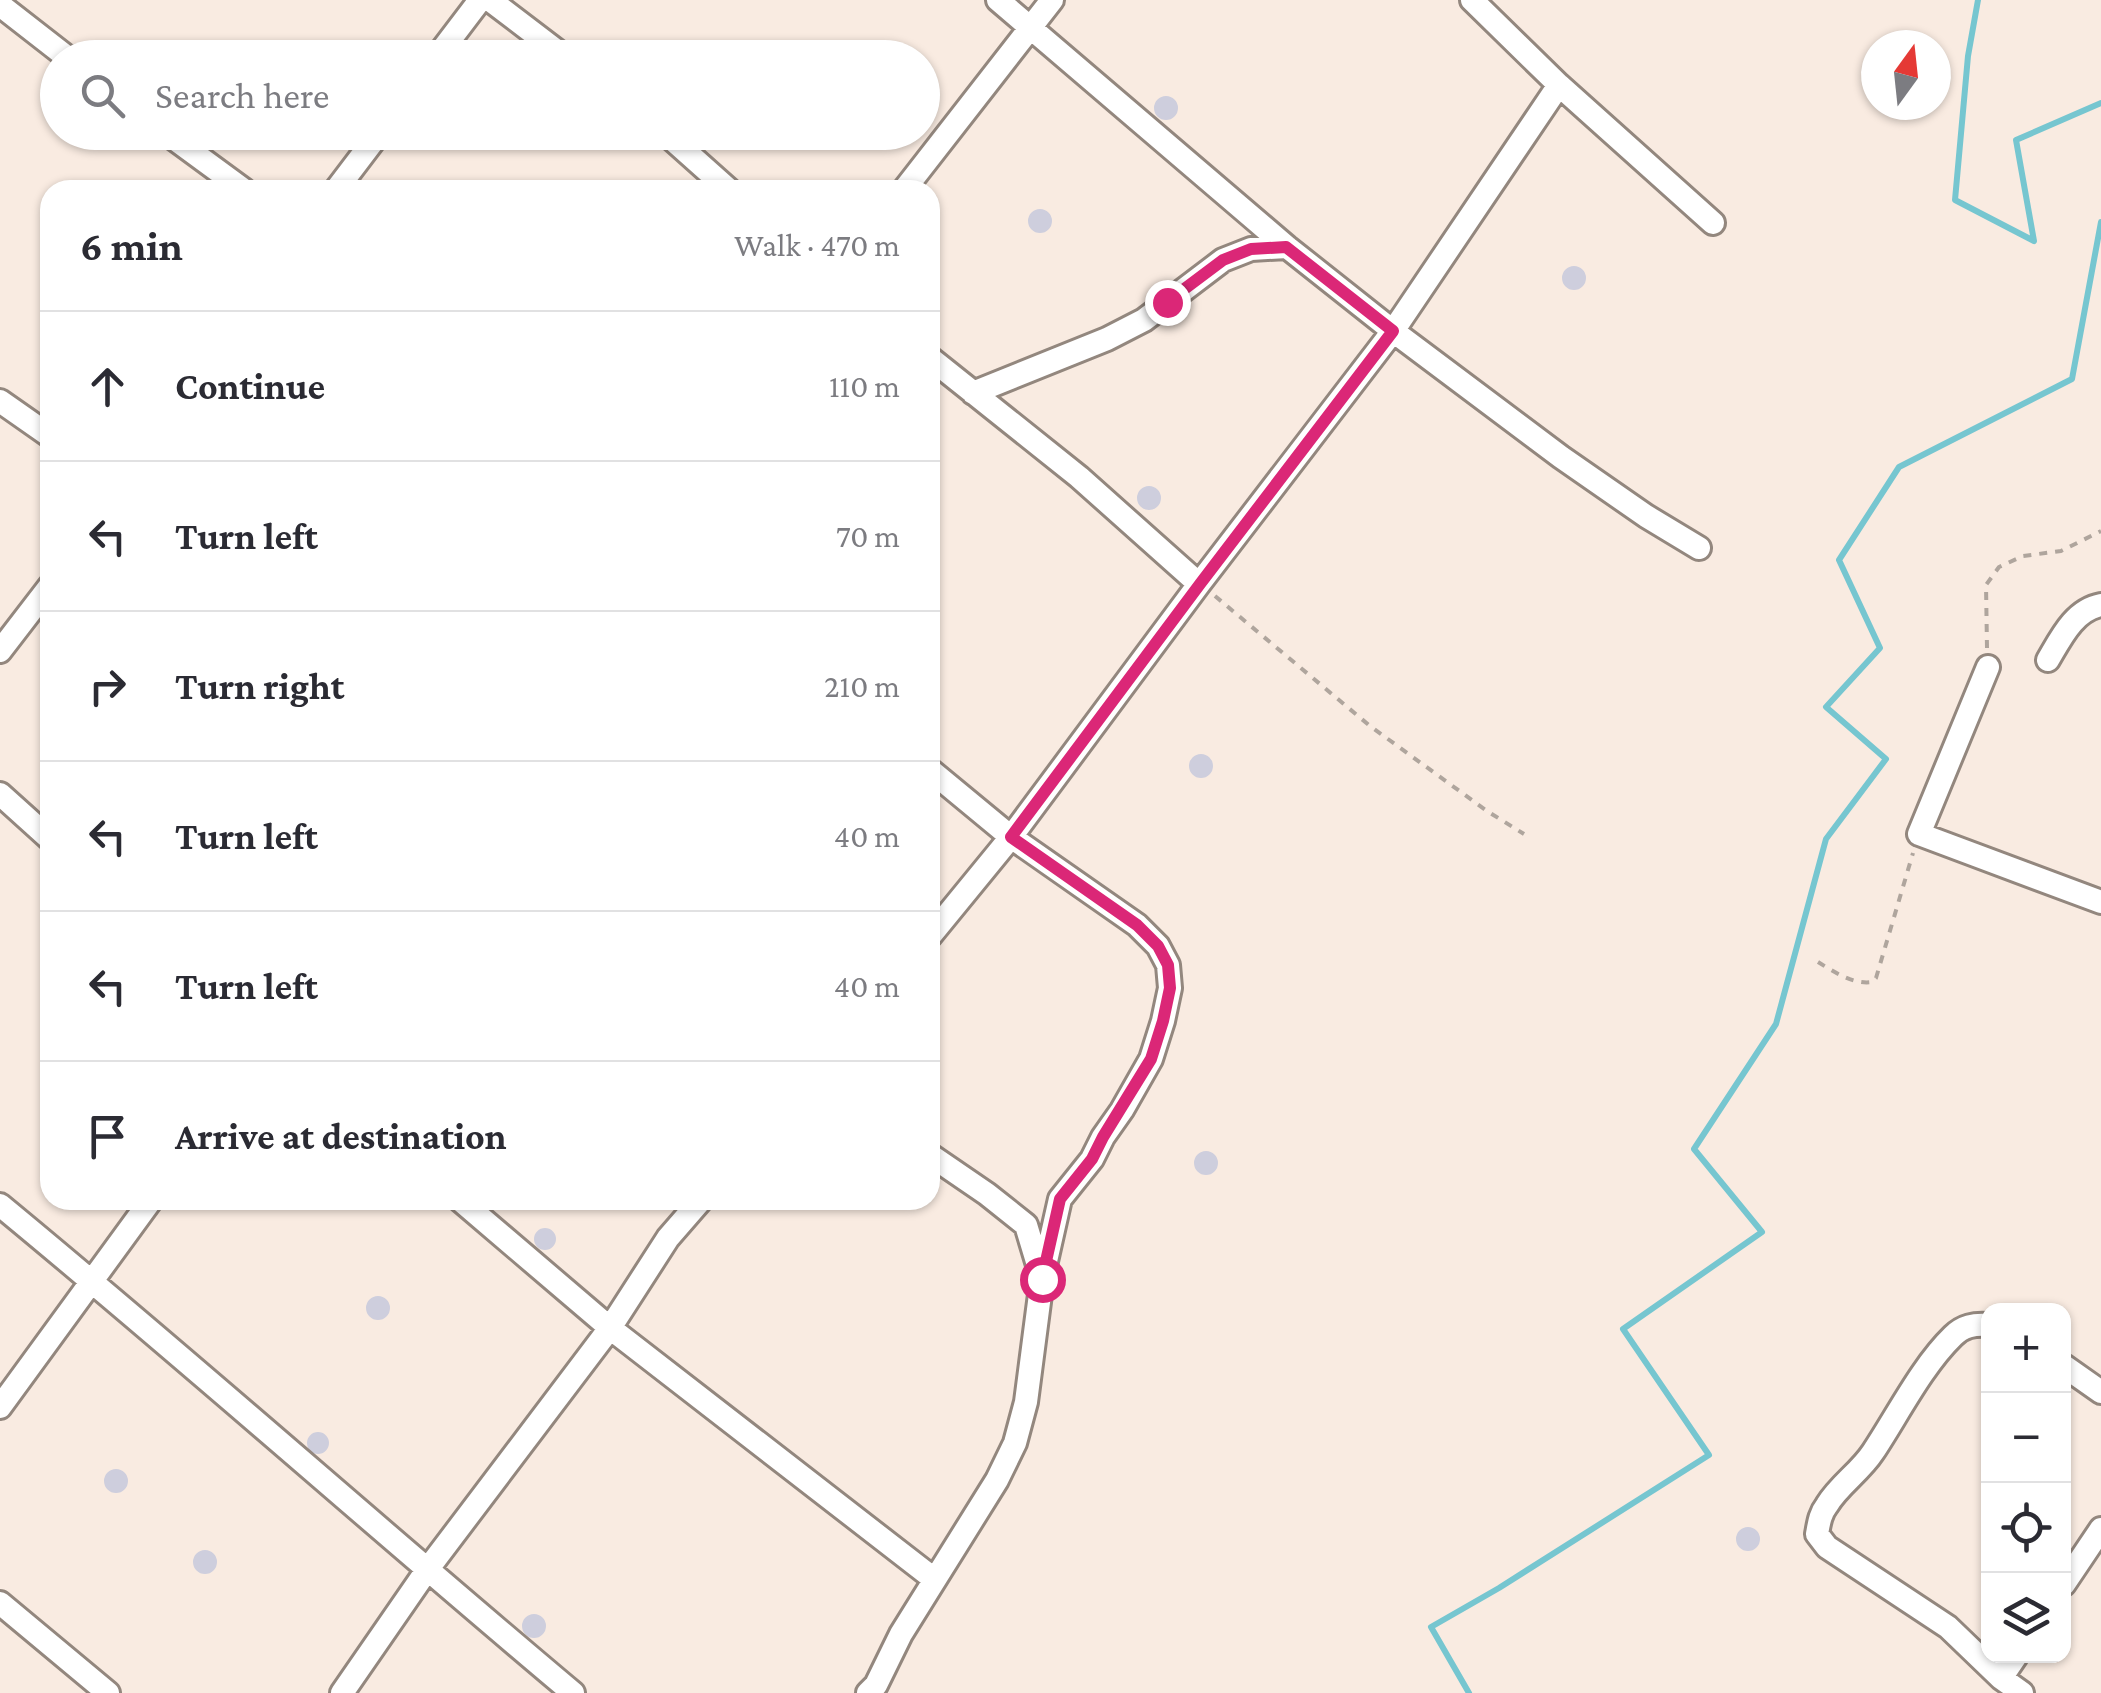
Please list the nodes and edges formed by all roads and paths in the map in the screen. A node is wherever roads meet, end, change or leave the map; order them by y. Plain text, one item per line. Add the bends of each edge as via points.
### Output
1 (480, 0) edge
2 (490, 0) edge
3 (998, 0) edge
4 (1052, 0) edge
5 (1472, 0) edge
6 (0, 4) edge
7 (1030, 28) junction
8 (45, 40) edge
9 (450, 40) edge
10 (542, 40) edge
11 (1559, 85) junction
12 (940, 144) edge
13 (190, 150) edge
14 (366, 150) edge
15 (684, 150) edge
16 (935, 150) edge
17 (231, 180) edge
18 (344, 180) edge
19 (718, 180) edge
20 (912, 180) edge
21 (1713, 223) dead end
22 (1286, 247) junction
23 (1393, 331) junction
24 (940, 366) edge
25 (973, 392) junction
26 (0, 401) edge
27 (40, 429) edge
28 (2101, 532) edge
29 (1698, 548) dead end
30 (1200, 584) junction
31 (40, 599) edge
32 (2101, 605) edge
33 (0, 651) edge
34 (2048, 660) dead end
35 (1988, 667) joint
36 (940, 778) edge
37 (0, 794) edge
38 (40, 831) edge
39 (1524, 834) dead end
40 (1919, 834) junction
41 (1011, 837) junction
42 (2101, 902) edge
43 (940, 924) edge
44 (1818, 962) dead end
45 (940, 1162) edge
46 (0, 1205) edge
47 (144, 1210) edge
48 (472, 1210) edge
49 (692, 1210) edge
50 (1042, 1279) junction
51 (91, 1280) junction
52 (1981, 1324) edge
53 (610, 1328) junction
54 (2071, 1371) edge
55 (2101, 1392) edge
56 (0, 1407) edge
57 (2101, 1529) edge
58 (427, 1570) junction
59 (2071, 1574) edge
60 (934, 1579) junction
61 (0, 1603) edge
62 (2012, 1663) edge
63 (2002, 1678) junction
64 (108, 1693) edge
65 (342, 1693) edge
66 (573, 1693) edge
67 (868, 1693) edge
68 (2022, 1693) edge

1 - 9 street
2 - 10 street
3 - 7 street
4 - 7 street
5 - 11 street
6 - 8 street
7 - 12 street
7 - 22 street
11 - 21 street
11 - 23 street
13 - 17 street
14 - 18 street
15 - 19 street
16 - 20 street
22 - 23 street
22 - 25 street via 1251,249 1223,260 1144,320
23 - 29 street via 1561,457
23 - 30 street
24 - 25 street
25 - 30 street
26 - 27 street
28 - 35 path via 2061,552 2023,556 1991,576
30 - 39 path via 1370,726
30 - 41 street
31 - 33 street
32 - 34 street via 2082,612
35 - 40 street
36 - 41 street
37 - 38 street
40 - 42 street
40 - 44 path via 1876,978 1864,984
41 - 43 street
41 - 50 street via 1137,925 1168,965 1170,988 1151,1059 1092,1159 1060,1199
45 - 50 street via 1026,1225
46 - 51 street
47 - 51 street
48 - 53 street
49 - 53 street
50 - 60 street via 1015,1443
51 - 56 street
51 - 58 street
52 - 63 street via 1953,1336 1864,1465 1827,1504 1818,1534 1828,1548 1948,1627
53 - 58 street
53 - 60 street
54 - 55 street
57 - 59 street
58 - 65 street
58 - 66 street
60 - 67 street
61 - 64 street
62 - 63 street
63 - 68 street

